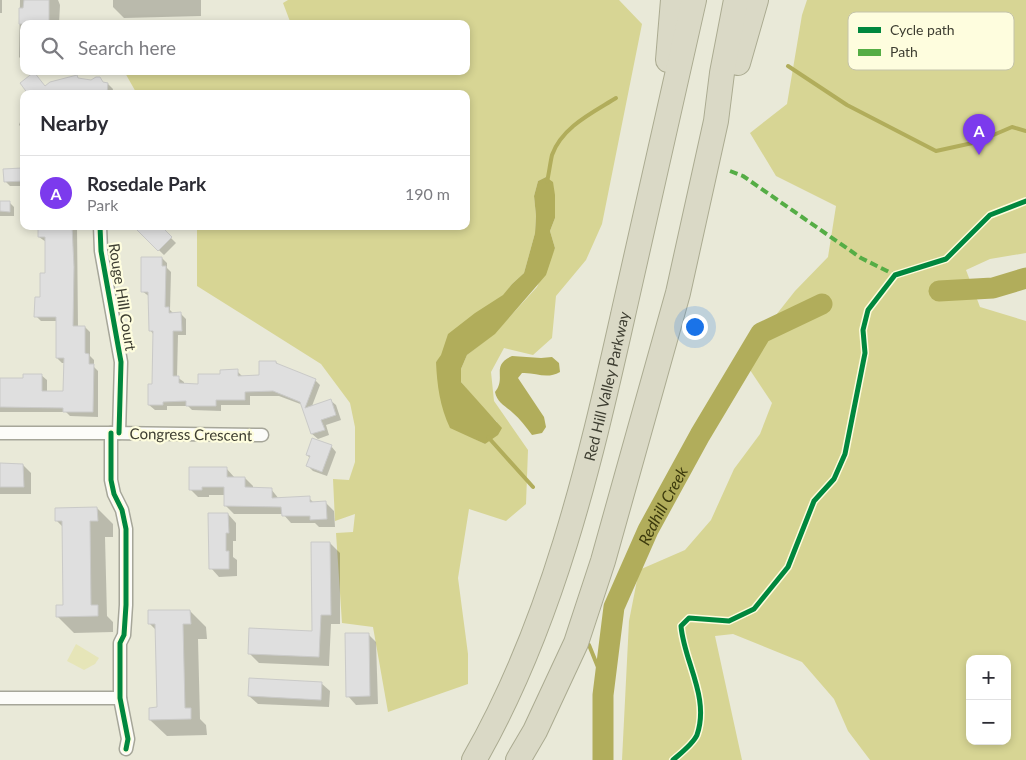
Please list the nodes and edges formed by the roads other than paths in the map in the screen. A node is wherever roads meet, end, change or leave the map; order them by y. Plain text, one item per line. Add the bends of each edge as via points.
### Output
1 (673, 0) edge
2 (694, 0) edge
3 (736, 0) edge
4 (756, 0) edge
5 (716, 121) junction
6 (658, 162) junction
7 (100, 230) edge
8 (115, 433) junction
9 (0, 434) edge
10 (262, 435) dead end
11 (0, 698) edge
12 (120, 698) junction
13 (126, 749) dead end
14 (474, 760) edge
15 (518, 760) edge

1 - 6 highway
2 - 6 highway, Red Hill Valley Parkway
3 - 5 highway
4 - 5 highway via 734,75
5 - 15 highway via 678,293 603,561 576,643
6 - 14 highway, Red Hill Valley Parkway via 605,397 562,553 516,676
7 - 8 street, Rouge Hill Court via 120,362
8 - 9 street, Congress Crescent
8 - 10 street, Congress Crescent
8 - 12 street, Rouge Hill Court via 112,480 126,529 126,605 124,635 120,643
11 - 12 street
12 - 13 street, Rouge Hill Court via 128,739

